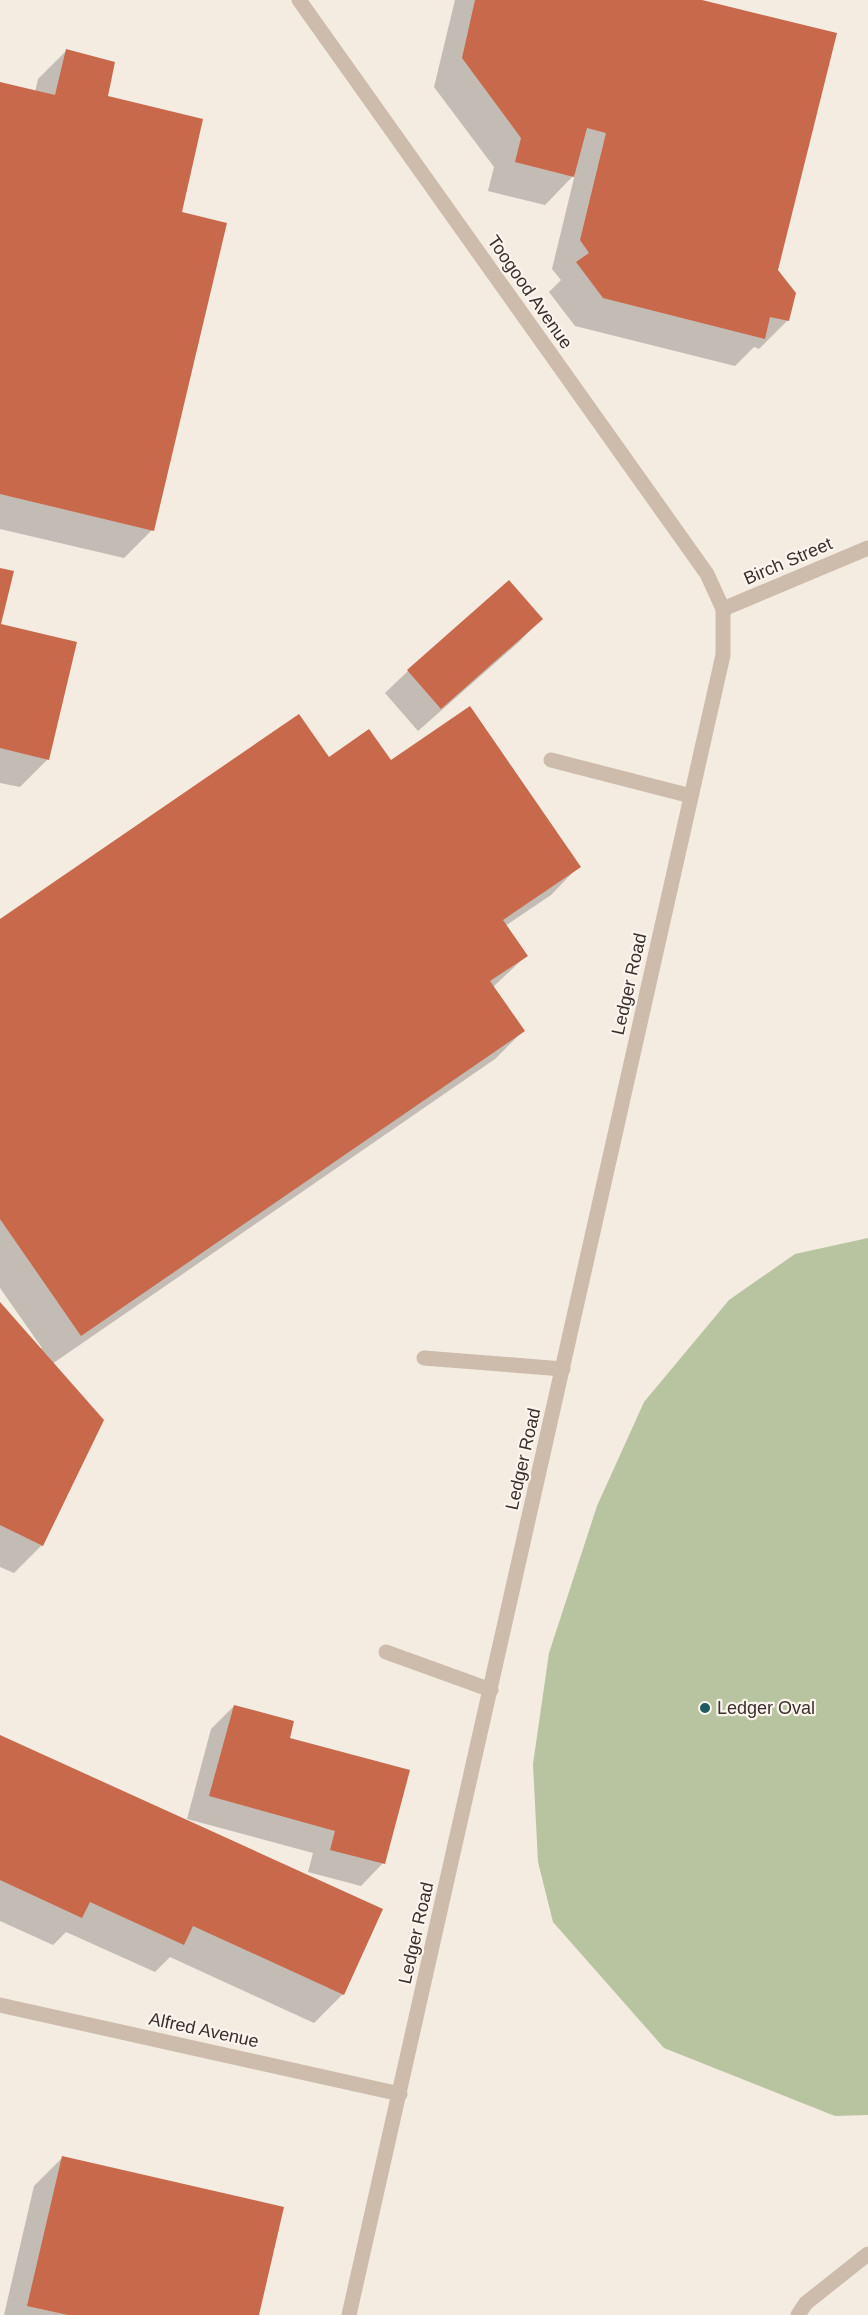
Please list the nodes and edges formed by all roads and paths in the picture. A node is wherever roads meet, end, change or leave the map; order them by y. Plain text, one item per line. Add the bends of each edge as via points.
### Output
1 (298, 0) edge
2 (868, 548) edge
3 (723, 609) junction
4 (551, 760) dead end
5 (691, 796) junction
6 (424, 1358) dead end
7 (563, 1369) junction
8 (386, 1652) dead end
9 (491, 1690) junction
10 (0, 2005) edge
11 (400, 2094) junction
12 (868, 2254) edge
13 (349, 2315) edge
14 (798, 2315) edge

1 - 3 street, Toogood Avenue via 700,566
2 - 3 street, Birch Street
3 - 5 street, Ledger Road via 723,655
4 - 5 street
5 - 7 street, Ledger Road
6 - 7 street
7 - 9 street, Ledger Road
8 - 9 street
9 - 11 street, Ledger Road
10 - 11 street, Alfred Avenue
11 - 13 street, Ledger Road
12 - 14 street via 806,2303

